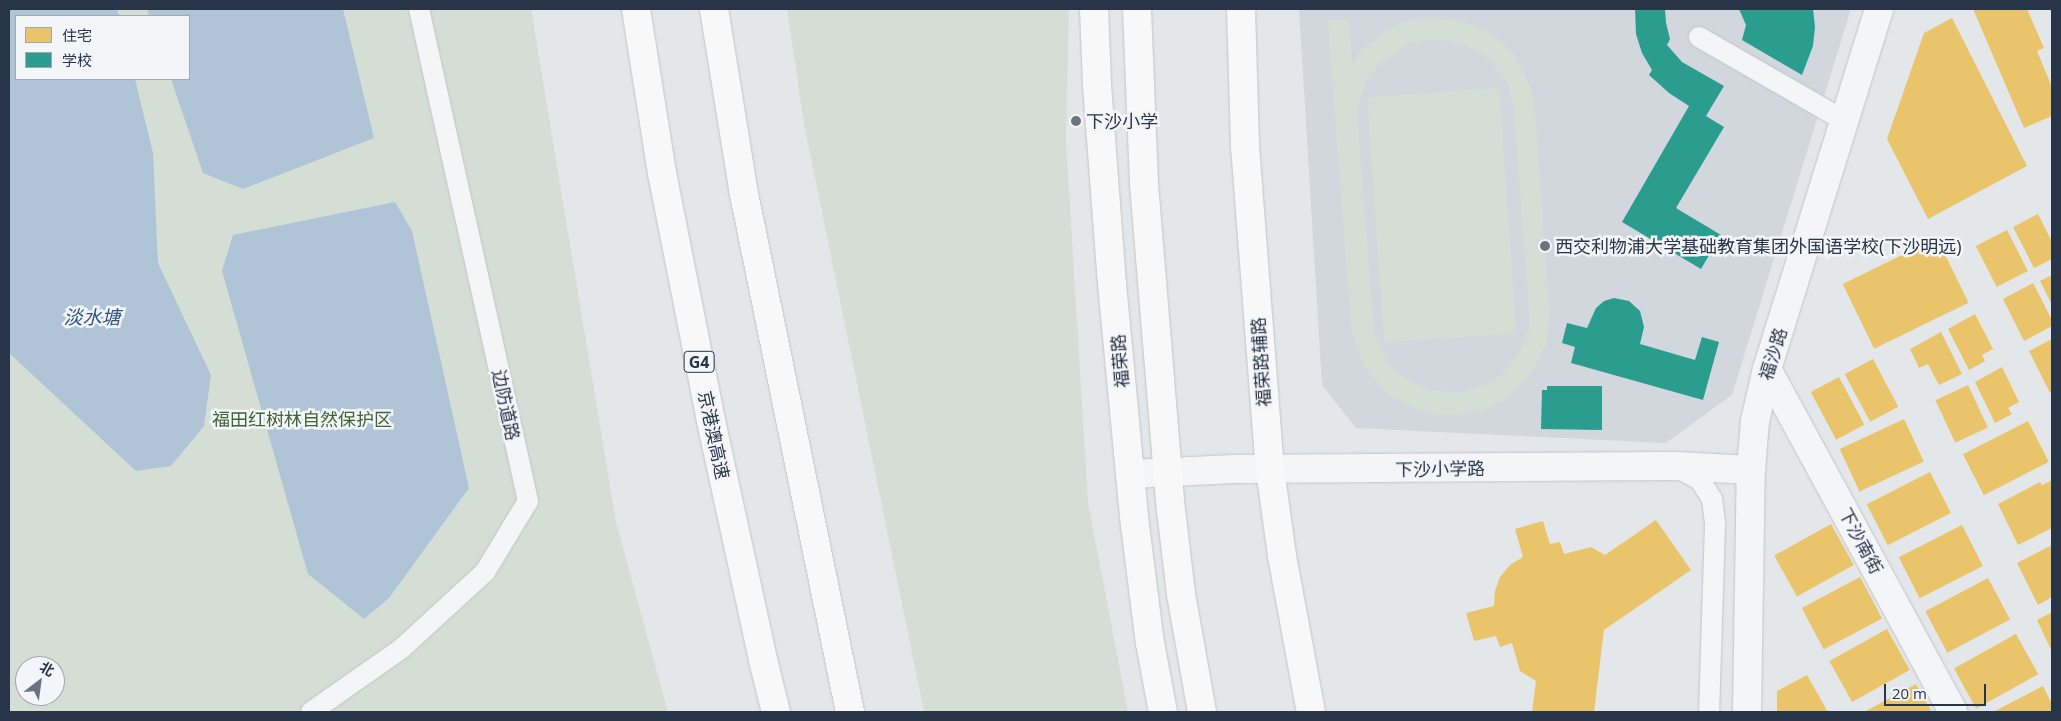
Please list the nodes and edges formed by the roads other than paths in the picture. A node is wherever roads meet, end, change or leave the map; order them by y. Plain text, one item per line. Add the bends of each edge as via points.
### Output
1 (419, 9) edge
2 (636, 9) edge
3 (714, 9) edge
4 (1094, 9) edge
5 (1137, 9) edge
6 (1241, 9) edge
7 (1879, 9) edge
8 (1699, 37) dead end
9 (1845, 121) junction
10 (1768, 370) junction
11 (1676, 466) junction
12 (1270, 469) junction
13 (1751, 470) junction
14 (1168, 471) junction
15 (1130, 474) junction
16 (311, 712) edge
17 (776, 712) edge
18 (850, 712) edge
19 (1163, 712) edge
20 (1202, 712) edge
21 (1311, 712) edge
22 (1709, 712) edge
23 (1747, 712) edge
24 (1953, 712) edge

1 - 16 lane, 边防道路 via 528,501 485,572 401,649
2 - 17 main road, 京港澳高速 / G4 via 662,173 711,421
3 - 18 main road via 743,189
4 - 15 main road, 福荣路 via 1101,149
5 - 14 main road via 1144,184
6 - 12 main road, 福荣路辅路 via 1245,146
7 - 9 street, 福沙路
8 - 9 lane
9 - 10 street, 福沙路
10 - 13 street, 福沙路 via 1755,421
10 - 24 street, 下沙南街
11 - 12 street, 下沙小学路
11 - 13 street, 下沙小学路
11 - 22 lane via 1700,480 1712,499 1715,524
12 - 14 street, 下沙小学路
12 - 21 main road, 福荣路辅路 via 1285,574
13 - 23 street, 福沙路
14 - 15 street, 下沙小学路
14 - 20 main road via 1181,594
15 - 19 main road, 福荣路 via 1147,620

